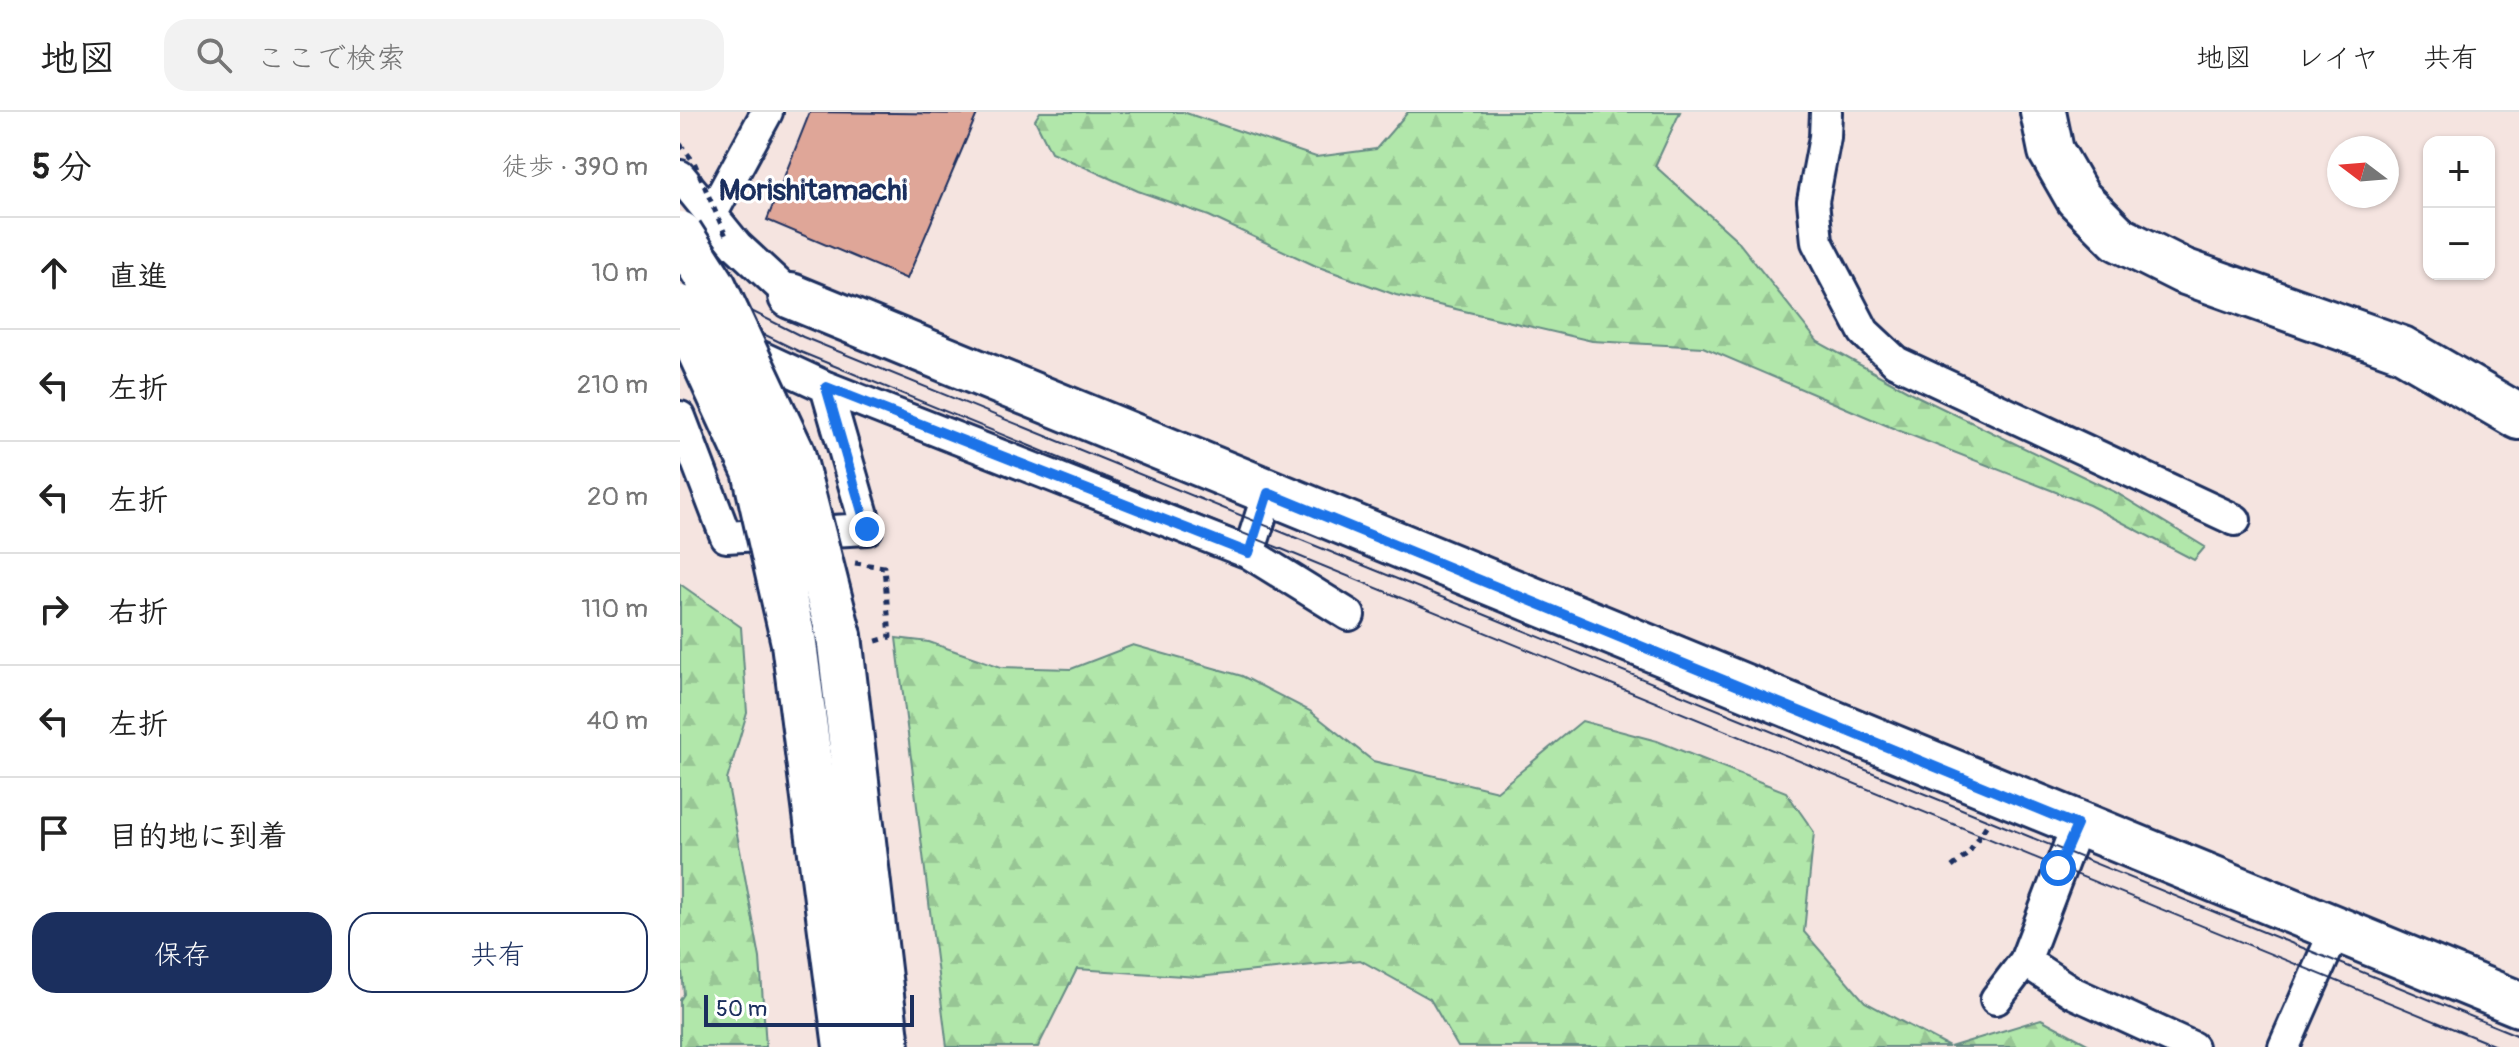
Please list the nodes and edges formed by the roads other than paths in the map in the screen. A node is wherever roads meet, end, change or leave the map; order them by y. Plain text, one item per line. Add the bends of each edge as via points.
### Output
1 (767, 112) edge
2 (1826, 112) edge
3 (2043, 112) edge
4 (680, 176) edge
5 (680, 217) edge
6 (695, 224) edge
7 (791, 296) junction
8 (680, 308) edge
9 (680, 320) edge
10 (826, 387) junction
11 (680, 417) edge
12 (2519, 417) edge
13 (1268, 493) junction
14 (2235, 520) dead end
15 (1249, 553) junction
16 (1349, 615) dead end
17 (2077, 825) junction
18 (2335, 931) junction
19 (2025, 961) junction
20 (1996, 999) dead end
21 (2519, 1004) edge
22 (846, 1047) edge
23 (887, 1047) edge
24 (2192, 1047) edge
25 (2284, 1047) edge

1 - 6 street
2 - 14 street via 1813,201 1817,242 1864,332 1896,362
3 - 12 street via 2051,151 2078,198 2119,239 2183,271 2402,349
4 - 6 street
5 - 7 street
6 - 7 street via 737,246
6 - 23 street, bridge via 714,287 792,453 854,640
7 - 13 street
8 - 22 street, bridge via 755,471 794,643
9 - 10 street
10 - 11 street via 867,529 726,537
10 - 15 street
13 - 15 street
13 - 17 street
15 - 16 street
17 - 18 street
17 - 19 street
18 - 21 street
18 - 25 street
19 - 20 street
19 - 24 street via 2074,993

